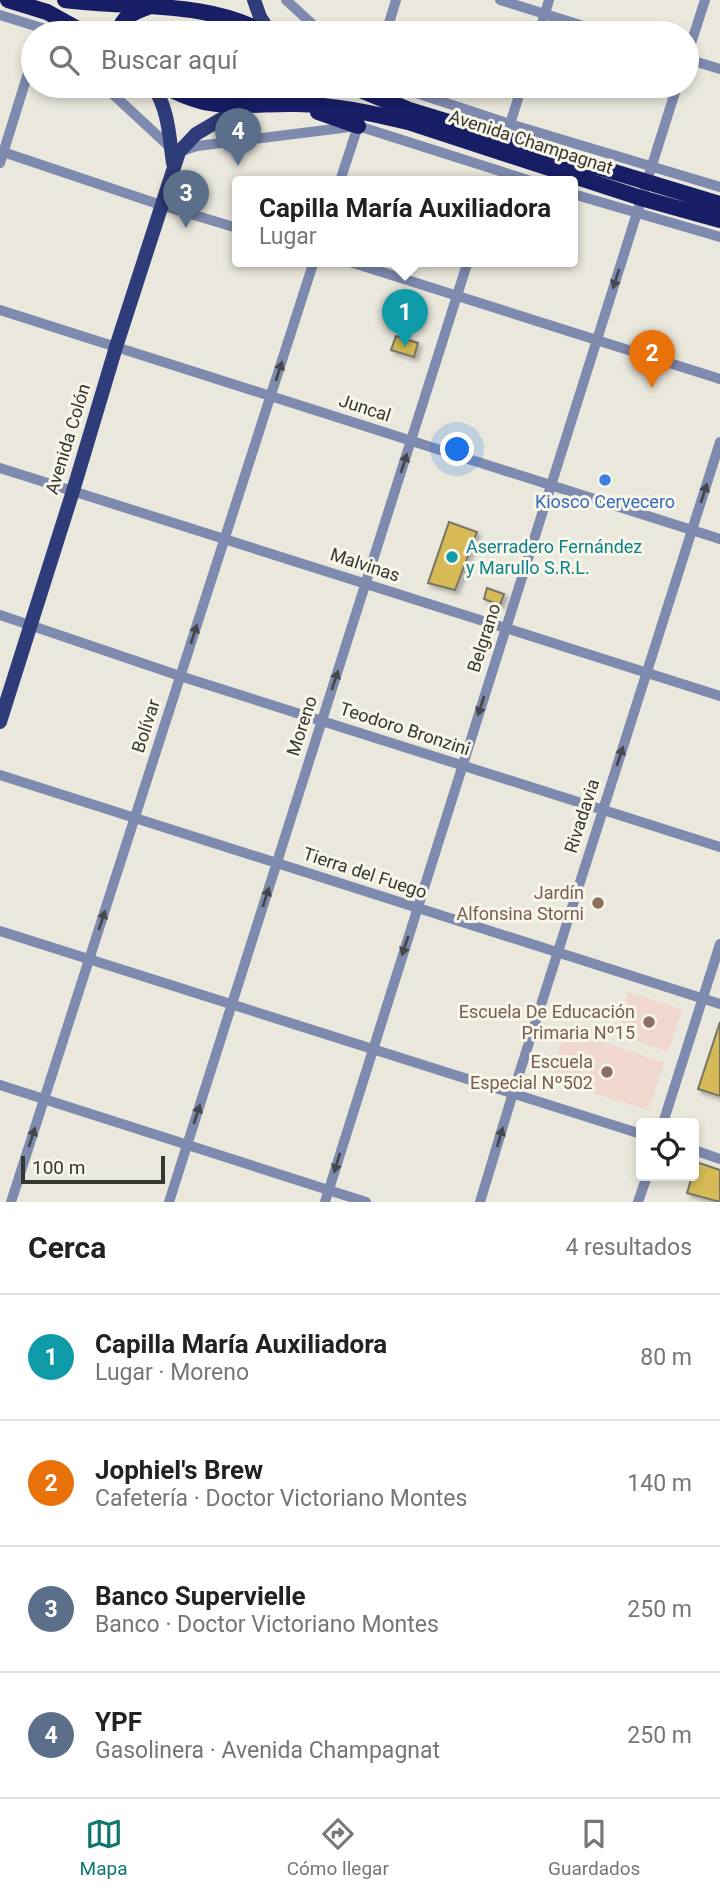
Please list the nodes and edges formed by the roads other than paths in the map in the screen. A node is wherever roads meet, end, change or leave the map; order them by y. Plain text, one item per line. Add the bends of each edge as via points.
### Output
1 (8, 0) edge
2 (65, 0) edge
3 (254, 0) edge
4 (286, 0) edge
5 (396, 0) edge
6 (500, 0) edge
7 (550, 0) edge
8 (705, 0) edge
9 (121, 1) edge
10 (165, 2) edge
11 (545, 14) junction
12 (0, 15) edge
13 (63, 21) edge
14 (124, 21) edge
15 (245, 21) edge
16 (262, 21) edge
17 (309, 21) edge
18 (390, 21) edge
19 (543, 21) edge
20 (567, 21) edge
21 (698, 21) edge
22 (21, 23) edge
23 (699, 61) edge
24 (720, 69) edge
25 (21, 94) edge
26 (117, 98) edge
27 (160, 98) edge
28 (191, 98) edge
29 (269, 98) edge
30 (380, 98) edge
31 (431, 98) edge
32 (518, 98) edge
33 (673, 98) edge
34 (296, 104) junction
35 (252, 105) junction
36 (510, 124) junction
37 (358, 126) junction
38 (175, 150) junction
39 (1, 155) edge
40 (496, 175) edge
41 (342, 176) edge
42 (646, 182) junction
43 (720, 187) edge
44 (578, 196) edge
45 (720, 204) edge
46 (161, 205) junction
47 (636, 214) junction
48 (720, 220) edge
49 (232, 226) edge
50 (720, 237) edge
51 (312, 267) edge
52 (366, 267) edge
53 (466, 267) edge
54 (457, 296) junction
55 (0, 310) edge
56 (596, 340) junction
57 (116, 347) junction
58 (720, 379) edge
59 (271, 396) junction
60 (411, 441) junction
61 (720, 442) edge
62 (0, 468) edge
63 (551, 485) junction
64 (73, 491) junction
65 (692, 530) junction
66 (225, 539) junction
67 (720, 539) edge
68 (366, 584) junction
69 (0, 615) edge
70 (30, 625) junction
71 (506, 628) junction
72 (646, 673) junction
73 (180, 676) junction
74 (720, 696) edge
75 (322, 721) junction
76 (0, 722) edge
77 (462, 765) junction
78 (0, 775) edge
79 (603, 810) junction
80 (135, 818) junction
81 (720, 847) edge
82 (277, 863) junction
83 (417, 908) junction
84 (0, 931) edge
85 (720, 944) edge
86 (557, 952) junction
87 (89, 959) junction
88 (703, 998) junction
89 (232, 1004) junction
90 (720, 1004) edge
91 (373, 1049) junction
92 (0, 1086) edge
93 (513, 1093) junction
94 (44, 1100) junction
95 (665, 1118) edge
96 (636, 1132) edge
97 (187, 1145) junction
98 (699, 1152) edge
99 (720, 1159) edge
100 (645, 1181) edge
101 (329, 1190) junction
102 (11, 1202) edge
103 (169, 1202) edge
104 (325, 1202) edge
105 (366, 1202) edge
106 (480, 1202) edge
107 (638, 1202) edge

1 - 13 highway
2 - 9 highway
3 - 16 main road
4 - 17 street
5 - 18 street
6 - 11 street
7 - 11 street
8 - 21 street
9 - 10 highway
10 - 14 highway via 131,13
10 - 15 highway
11 - 19 street
11 - 20 street
12 - 22 street
23 - 24 street
25 - 39 street
26 - 38 street
27 - 38 main road, Avenida Colón
28 - 35 highway, Avenida Champagnat
29 - 35 highway
30 - 42 highway, Avenida Champagnat
31 - 36 street, Avenida Champagnat
32 - 36 street
33 - 42 street, Belgrano
34 - 35 highway, Avenida Champagnat
34 - 37 highway
34 - 42 highway, Avenida Champagnat via 374,114
35 - 38 main road
36 - 42 street, Avenida Champagnat
37 - 38 street, Avenida Champagnat
37 - 40 street, Avenida Champagnat
37 - 41 street
38 - 46 main road, Avenida Colón
39 - 46 street
42 - 43 street, Avenida Champagnat
42 - 45 highway, Avenida Champagnat
42 - 47 street, Belgrano
42 - 48 highway, Avenida Champagnat
44 - 47 street, Avenida Champagnat
46 - 49 street
46 - 57 main road, Avenida Colón
47 - 50 street, Avenida Champagnat
47 -> 56 street, Belgrano
59 -> 51 street, Bolívar
52 - 54 street
53 - 54 street, Moreno
54 - 56 street
54 - 60 street, Moreno
55 - 57 street, Juncal
56 - 58 street
56 - 63 street, Belgrano
57 - 59 street, Juncal
57 - 64 main road, Avenida Colón
59 - 60 street, Juncal
59 - 66 street, Bolívar
60 - 63 street, Juncal
68 -> 60 street, Moreno
65 -> 61 street, Rivadavia
62 - 64 street, Malvinas
63 - 65 street, Juncal
63 - 71 street, Belgrano
64 - 66 street, Malvinas
64 - 70 main road, Avenida Colón
65 - 67 street, Juncal
65 - 72 street, Rivadavia
66 - 68 street, Malvinas
73 -> 66 street, Bolívar
68 - 71 street, Malvinas
75 -> 68 street, Moreno
69 - 70 street, Teodoro Bronzini
70 - 73 street, Teodoro Bronzini
70 - 76 main road, Avenida Colón
71 - 72 street, Malvinas
71 -> 77 street, Belgrano
72 - 74 street, Malvinas
79 -> 72 street, Rivadavia
73 - 75 street, Teodoro Bronzini
73 - 80 street, Bolívar
75 - 77 street, Teodoro Bronzini
75 - 82 street, Moreno
77 - 79 street, Teodoro Bronzini
77 - 83 street, Belgrano
78 - 80 street, Tierra del Fuego
79 - 81 street, Teodoro Bronzini
79 - 86 street, Rivadavia
80 - 82 street, Tierra del Fuego
87 -> 80 street, Bolívar
82 - 83 street, Tierra del Fuego
89 -> 82 street, Moreno
83 - 86 street, Tierra del Fuego
83 -> 91 street, Belgrano
84 - 87 street
85 - 88 street
86 - 88 street, Tierra del Fuego
86 - 93 street, Rivadavia
87 - 89 street
87 - 94 street, Bolívar
88 - 90 street, Tierra del Fuego
88 - 95 street
89 - 91 street
97 -> 89 street, Moreno
91 - 93 street
91 -> 101 street, Belgrano
92 - 94 street
93 - 96 street
106 -> 93 street, Rivadavia
94 - 97 street
102 -> 94 street, Bolívar
97 - 101 street
97 - 103 street, Moreno
98 - 99 street
100 - 107 street
101 - 104 street, Belgrano
101 - 105 street

